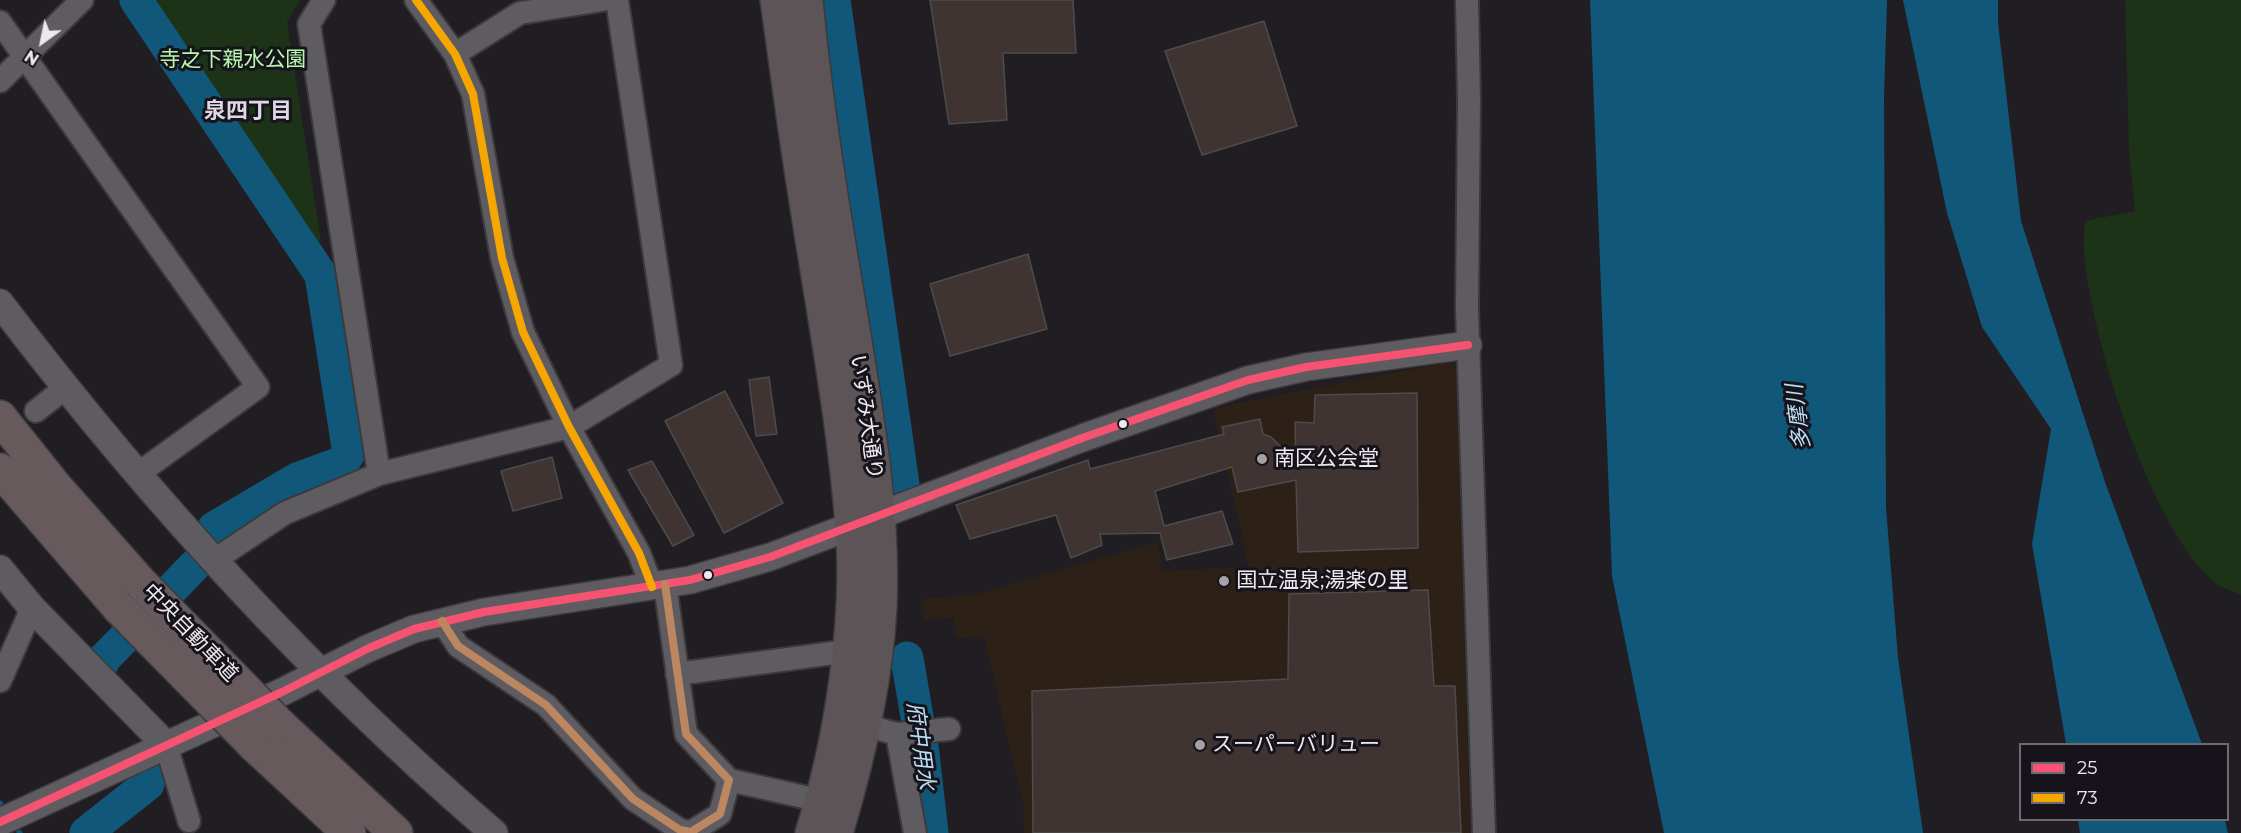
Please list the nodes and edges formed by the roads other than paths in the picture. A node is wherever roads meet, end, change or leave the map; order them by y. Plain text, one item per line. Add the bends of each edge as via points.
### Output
1 (82, 0) edge
2 (324, 0) edge
3 (416, 0) edge
4 (602, 0) edge
5 (617, 0) edge
6 (777, 0) edge
7 (806, 0) edge
8 (1467, 0) edge
9 (0, 22) edge
10 (455, 54) junction
11 (25, 57) junction
12 (0, 81) edge
13 (0, 303) edge
14 (1468, 345) junction
15 (65, 388) junction
16 (36, 411) dead end
17 (0, 417) edge
18 (569, 427) junction
19 (0, 470) edge
20 (138, 473) junction
21 (379, 474) junction
22 (865, 521) junction
23 (213, 561) junction
24 (0, 569) edge
25 (658, 586) junction
26 (32, 608) junction
27 (442, 621) junction
28 (848, 651) junction
29 (321, 672) junction
30 (677, 674) junction
31 (0, 681) edge
32 (864, 725) junction
33 (944, 729) dead end
34 (902, 733) junction
35 (166, 745) junction
36 (729, 780) junction
37 (822, 801) junction
38 (189, 821) dead end
39 (0, 822) edge
40 (349, 833) edge
41 (396, 833) edge
42 (494, 833) edge
43 (812, 833) edge
44 (836, 833) edge
45 (915, 833) edge
46 (1484, 833) edge

1 - 11 street
2 - 21 street via 309,24
3 - 10 street
4 - 10 street via 520,13
5 - 18 street via 671,365
6 - 22 main road, いずみ大通り via 804,190
7 - 22 main road, いずみ大通り via 872,455
8 - 14 street
9 - 11 street
10 - 18 street via 473,94 502,258 523,332
11 - 12 street
11 - 20 street via 258,387
13 - 15 street
14 - 22 street via 1306,367 1248,380
14 - 46 street
15 - 16 street
15 - 20 street
17 - 41 highway, 中央自動車道, bridge via 140,582 281,726
18 - 21 street
18 - 25 street
19 - 40 highway, 中央自動車道, bridge via 120,608 255,746
20 - 23 street
21 - 23 street via 285,513
22 - 25 street via 724,572
22 - 28 main road, いずみ大通り
22 - 32 main road, いずみ大通り via 880,606
23 - 29 street
24 - 26 street
25 - 27 street
25 - 30 street
26 - 31 street
26 - 35 street
27 - 29 street via 369,648
27 - 36 street via 458,646 546,705 633,799 680,830 691,832 720,814
28 - 30 street
28 - 37 main road, いずみ大通り
29 - 35 street
29 - 42 street
30 - 36 street via 686,734
32 - 34 street
32 - 44 main road, いずみ大通り
33 - 34 street
34 - 45 street
35 - 38 street
35 - 39 street
36 - 37 street
37 - 43 main road, いずみ大通り

